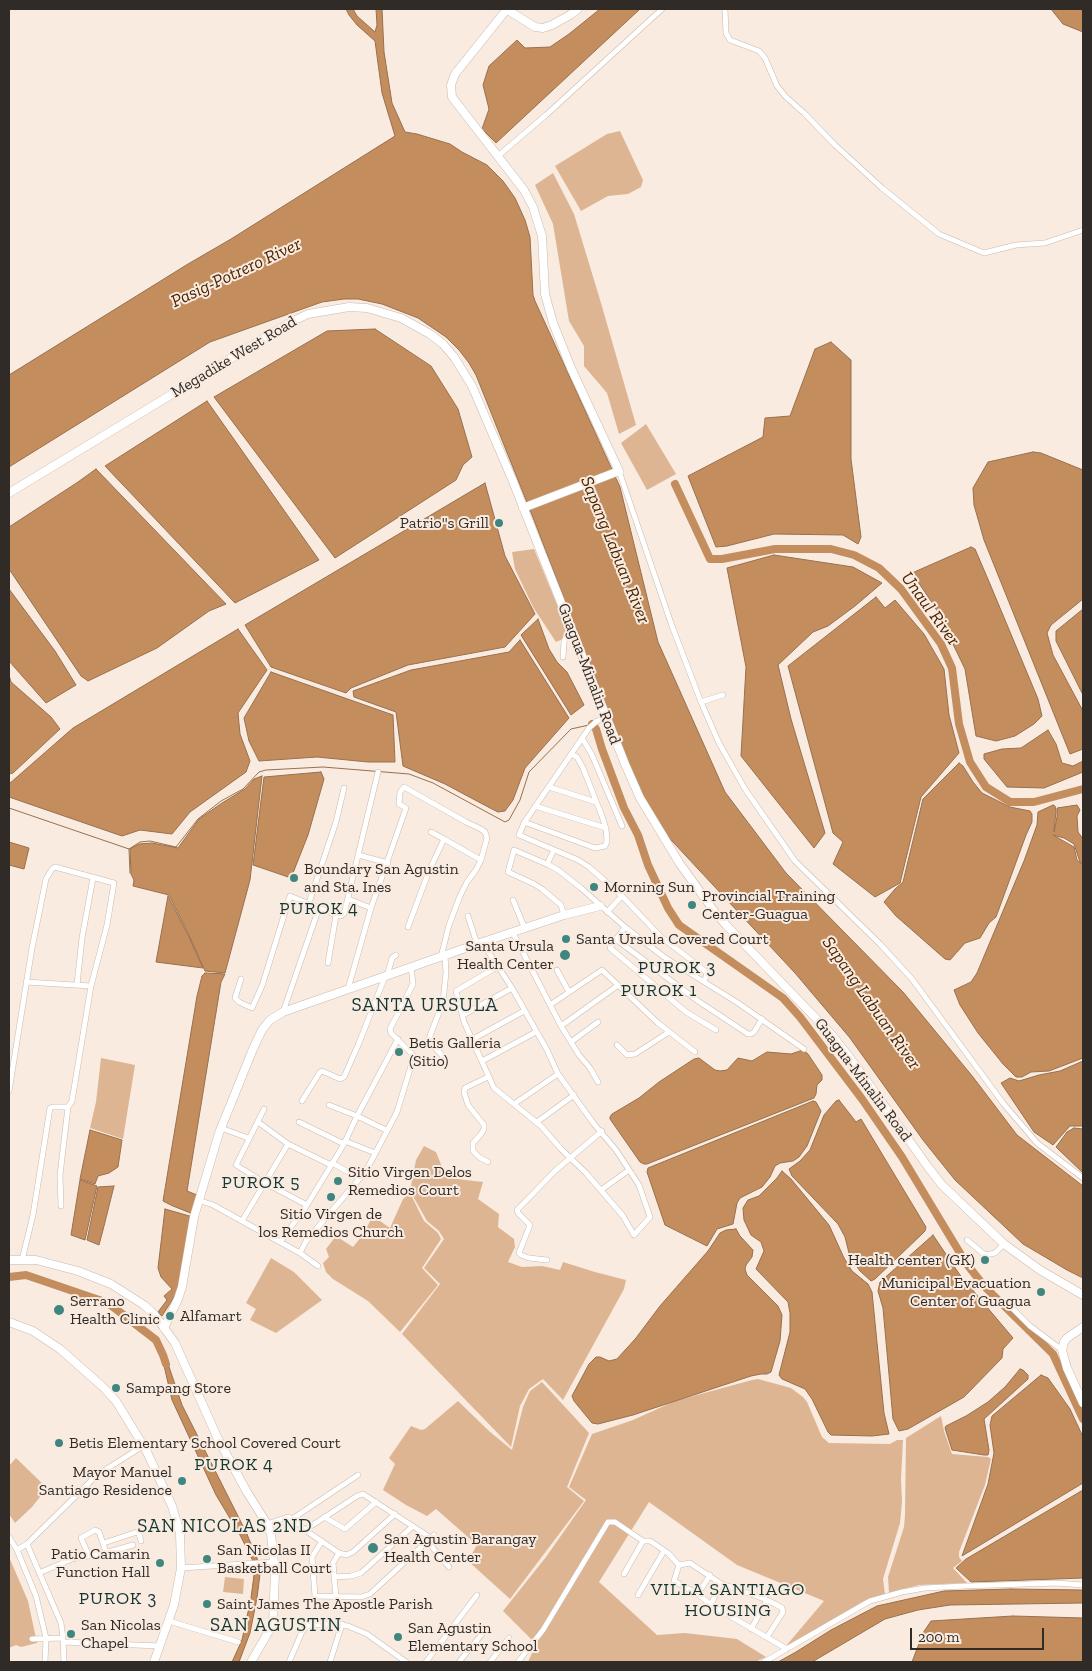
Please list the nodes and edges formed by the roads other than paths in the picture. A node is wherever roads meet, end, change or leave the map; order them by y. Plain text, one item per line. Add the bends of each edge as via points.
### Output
1 (507, 9) edge
2 (578, 9) edge
3 (662, 9) edge
4 (725, 9) edge
5 (498, 156) junction
6 (1083, 230) edge
7 (617, 472) junction
8 (9, 493) edge
9 (525, 507) junction
10 (573, 633) junction
11 (563, 657) dead end
12 (723, 695) dead end
13 (701, 702) junction
14 (605, 718) junction
15 (582, 738) junction
16 (571, 754) junction
17 (378, 772) dead end
18 (549, 787) junction
19 (344, 788) dead end
20 (596, 802) junction
21 (535, 806) junction
22 (524, 822) junction
23 (622, 826) dead end
24 (606, 828) junction
25 (430, 832) dead end
26 (444, 839) junction
27 (554, 850) junction
28 (358, 855) junction
29 (481, 860) junction
30 (388, 863) junction
31 (546, 864) junction
32 (93, 878) junction
33 (622, 896) junction
34 (348, 899) junction
35 (513, 900) dead end
36 (309, 903) junction
37 (600, 906) junction
38 (319, 908) junction
39 (371, 908) junction
40 (607, 912) junction
41 (336, 915) junction
42 (564, 915) junction
43 (468, 916) dead end
44 (408, 927) dead end
45 (625, 927) junction
46 (525, 929) junction
47 (512, 933) junction
48 (617, 940) junction
49 (480, 943) junction
50 (396, 955) dead end
51 (443, 957) junction
52 (328, 963) dead end
53 (411, 967) junction
54 (497, 967) junction
55 (557, 970) dead end
56 (386, 977) junction
57 (241, 979) dead end
58 (704, 981) junction
59 (26, 982) junction
60 (76, 985) junction
61 (91, 986) junction
62 (617, 986) junction
63 (512, 988) junction
64 (348, 989) junction
65 (569, 992) junction
66 (550, 1005) junction
67 (524, 1011) junction
68 (283, 1012) junction
69 (463, 1015) junction
70 (762, 1019) junction
71 (598, 1022) dead end
72 (561, 1026) junction
73 (716, 1030) dead end
74 (536, 1032) junction
75 (669, 1032) junction
76 (398, 1039) junction
77 (473, 1040) junction
78 (570, 1042) junction
79 (617, 1045) dead end
80 (804, 1049) dead end
81 (695, 1052) dead end
82 (442, 1055) dead end
83 (482, 1061) junction
84 (558, 1074) junction
85 (488, 1077) junction
86 (598, 1082) dead end
87 (9, 1090) edge
88 (574, 1095) junction
89 (302, 1101) dead end
90 (514, 1104) junction
91 (329, 1105) dead end
92 (68, 1107) junction
93 (264, 1109) dead end
94 (357, 1116) junction
95 (258, 1122) junction
96 (299, 1122) dead end
97 (537, 1122) junction
98 (221, 1128) junction
99 (386, 1130) junction
100 (602, 1132) junction
101 (248, 1138) junction
102 (345, 1143) junction
103 (288, 1144) junction
104 (375, 1153) junction
105 (571, 1158) junction
106 (488, 1162) dead end
107 (332, 1164) junction
108 (630, 1170) junction
109 (359, 1178) junction
110 (1083, 1178) edge
111 (265, 1184) junction
112 (601, 1190) junction
113 (198, 1200) junction
114 (307, 1205) junction
115 (61, 1206) dead end
116 (242, 1221) junction
117 (967, 1240) dead end
118 (280, 1242) junction
119 (1004, 1244) junction
120 (300, 1253) junction
121 (9, 1260) edge
122 (22, 1260) junction
123 (547, 1260) dead end
124 (318, 1266) dead end
125 (1083, 1295) edge
126 (1007, 1303) dead end
127 (9, 1322) edge
128 (1083, 1327) edge
129 (164, 1328) junction
130 (1062, 1350) junction
131 (1083, 1403) edge
132 (143, 1446) junction
133 (358, 1475) dead end
134 (376, 1502) junction
135 (395, 1514) junction
136 (324, 1517) junction
137 (292, 1520) junction
138 (267, 1524) junction
139 (413, 1526) junction
140 (305, 1530) junction
141 (9, 1537) edge
142 (431, 1538) junction
143 (322, 1541) junction
144 (644, 1541) junction
145 (141, 1542) dead end
146 (27, 1544) junction
147 (104, 1544) junction
148 (133, 1545) dead end
149 (17, 1550) junction
150 (664, 1550) junction
151 (106, 1552) junction
152 (339, 1553) junction
153 (89, 1556) junction
154 (274, 1562) junction
155 (679, 1565) junction
156 (449, 1567) dead end
157 (181, 1568) junction
158 (40, 1573) junction
159 (624, 1574) dead end
160 (710, 1575) junction
161 (334, 1577) junction
162 (720, 1583) junction
163 (1083, 1585) edge
164 (698, 1594) junction
165 (477, 1595) dead end
166 (638, 1595) dead end
167 (336, 1597) junction
168 (767, 1600) junction
169 (711, 1605) junction
170 (168, 1621) junction
171 (342, 1624) junction
172 (751, 1629) junction
173 (482, 1634) dead end
174 (767, 1637) junction
175 (46, 1638) junction
176 (509, 1638) dead end
177 (32, 1639) dead end
178 (63, 1640) junction
179 (238, 1642) dead end
180 (160, 1646) junction
181 (787, 1649) junction
182 (45, 1662) edge
183 (64, 1662) edge
184 (154, 1662) edge
185 (251, 1662) edge
186 (289, 1662) edge
187 (330, 1662) edge
188 (406, 1662) edge
189 (426, 1662) edge
190 (459, 1662) edge
191 (490, 1662) edge
192 (518, 1662) edge
193 (764, 1662) edge

1 - 2 main road via 535,27 543,28
1 - 5 main road via 455,74 451,85 452,97
3 - 5 street
4 - 6 street via 726,33 730,40 758,51 786,97 882,188 939,234 984,253 1016,245 1045,243
5 - 7 main road via 524,190 538,221 548,309
7 - 9 main road
7 - 13 street
8 - 9 main road, Megadike West Road via 291,322 308,314 349,306 401,318 430,334 448,350 472,386
9 - 10 main road, Guagua-Minalin Road
10 - 11 street via 566,637
10 - 14 main road, Guagua-Minalin Road
12 - 13 street
13 - 110 street via 745,789 795,861 912,979 1003,1103 1037,1143
14 - 15 street via 593,725
14 - 119 main road, Guagua-Minalin Road via 640,798 680,864 714,911 832,1035 942,1185
15 - 16 street
15 - 23 street
16 - 18 street
16 - 20 street via 580,762
17 - 28 street
18 - 20 street
18 - 21 street
19 - 36 street
20 - 24 street
21 - 22 street
21 - 24 street
22 - 24 street via 596,848 605,846
22 - 27 street via 520,836
25 - 26 street
26 - 29 street
26 - 44 street
27 - 31 street
27 - 33 street via 583,862
28 - 30 street
28 - 34 street
29 - 30 street via 487,839 485,832 404,787 398,804 406,808
29 - 51 street via 467,882 449,924
30 - 39 street
31 - 37 street via 571,880
31 - 42 street via 514,850 508,872 542,890 561,905
32 - 59 street via 52,869 46,879
32 - 60 street
32 - 61 street via 114,883
33 - 40 street
33 - 58 street via 660,936 705,971
34 - 39 street
34 - 41 street via 344,915
35 - 46 street
36 - 38 street
36 - 57 street via 290,896 252,1008 235,998
37 - 40 street
37 - 42 main road
38 - 41 street
38 - 68 street
39 - 64 street
40 - 45 street
41 - 52 street
42 - 46 main road
43 - 49 street
45 - 48 street
45 - 58 street via 664,957
46 - 47 main road
47 - 49 main road
47 - 66 street
48 - 70 street via 748,1034 754,1032
48 - 73 street via 610,948 686,1012
49 - 51 main road
49 - 54 street
50 - 56 street via 390,960
51 - 53 main road
51 - 82 street via 446,972 443,1002 428,1041
53 - 56 main road
53 - 76 street via 413,984 390,1029
54 - 63 street
54 - 69 street via 457,990
55 - 65 street
56 - 64 main road
56 - 89 street via 344,1077 340,1079 320,1072
58 - 70 street
59 - 60 street
59 - 87 street
60 - 61 street
61 - 92 street via 72,1101
62 - 65 street via 602,970
62 - 72 street
62 - 75 street
63 - 67 street
63 - 69 street
64 - 68 main road
65 - 66 street
66 - 72 street
67 - 74 street
67 - 77 street
68 - 98 main road via 270,1020 260,1034
69 - 77 street
70 - 80 street
71 - 78 street
72 - 78 street
74 - 83 street
74 - 84 street
75 - 79 street via 635,1054 627,1054
75 - 81 street
76 - 94 street
76 - 99 street via 414,1059 396,1112
77 - 83 street
78 - 86 street
83 - 85 street
84 - 88 street
84 - 90 street
85 - 90 street via 494,1088
85 - 106 street via 465,1088 464,1092 468,1105 484,1125 482,1134 473,1142 473,1151
88 - 97 street
88 - 100 street
90 - 97 street
91 - 94 street
92 - 115 street via 60,1175
92 - 122 street via 50,1108 33,1215
93 - 95 street
94 - 99 street
94 - 102 street
95 - 101 street
95 - 103 street
96 - 102 street
97 - 105 street
98 - 101 street
98 - 113 main road
99 - 104 street
100 - 105 street
100 - 108 street
101 - 111 street via 236,1164
102 - 104 street
102 - 107 street
103 - 107 street
103 - 111 street
104 - 109 street
105 - 112 street
105 - 123 street via 517,1210 530,1225 521,1255
107 - 109 street
107 - 114 street
108 - 112 street
108 - 112 street via 650,1217 634,1235
109 - 120 street via 306,1241
111 - 114 street
111 - 116 street
113 - 116 street
113 - 129 main road via 182,1287
114 - 118 street
116 - 118 street
117 - 119 street via 985,1254 994,1253
118 - 120 street
119 - 125 main road, Guagua-Minalin Road
120 - 124 street
121 - 122 main road
122 - 129 main road via 36,1260 78,1271 111,1284 144,1305
126 - 130 street via 1030,1326
127 - 132 main road via 34,1331 60,1348 103,1387 116,1401
128 - 130 main road via 1067,1338
129 - 138 main road via 175,1343 231,1464
130 - 131 main road
132 - 146 street via 92,1479
132 - 157 main road via 176,1515
133 - 137 street
134 - 135 street
134 - 136 street via 360,1494
134 - 136 street via 345,1529
135 - 139 street
135 - 152 street via 353,1552
136 - 140 street
137 - 138 street via 288,1517
137 - 140 street
138 - 154 main road
139 - 142 street
139 - 161 street via 361,1573
140 - 143 street
141 - 149 street
142 - 156 street
142 - 167 street via 370,1594
143 - 152 street
143 - 167 street via 312,1557 315,1596
144 - 150 street
144 - 159 street
144 - 192 street via 615,1522 608,1522 543,1630
145 - 147 street via 136,1532
146 - 149 street
146 - 158 street
147 - 151 street
147 - 153 street via 97,1530 82,1537
148 - 151 street
149 - 175 street via 36,1596
150 - 155 street
150 - 166 street
151 - 153 street
152 - 161 street via 333,1563
153 - 158 street via 61,1562
154 - 157 street
154 - 185 main road via 273,1624
155 - 160 street via 690,1563
155 - 164 street via 674,1581
157 - 170 main road
158 - 178 street via 60,1623
160 - 162 street
160 - 164 street
161 - 167 street
162 - 168 street
162 - 169 street
163 - 181 street via 974,1586 902,1592 870,1601
164 - 169 street
165 - 189 street
168 - 172 street
168 - 174 street via 782,1608 783,1612
169 - 172 street
170 - 179 street
170 - 180 main road
171 - 186 street via 308,1625
171 - 187 street
171 - 188 street via 367,1634
172 - 174 street
173 - 190 street
174 - 181 street
175 - 177 street
175 - 178 street
175 - 182 street
176 - 191 street
178 - 180 street
178 - 183 street
180 - 184 main road
181 - 193 street

